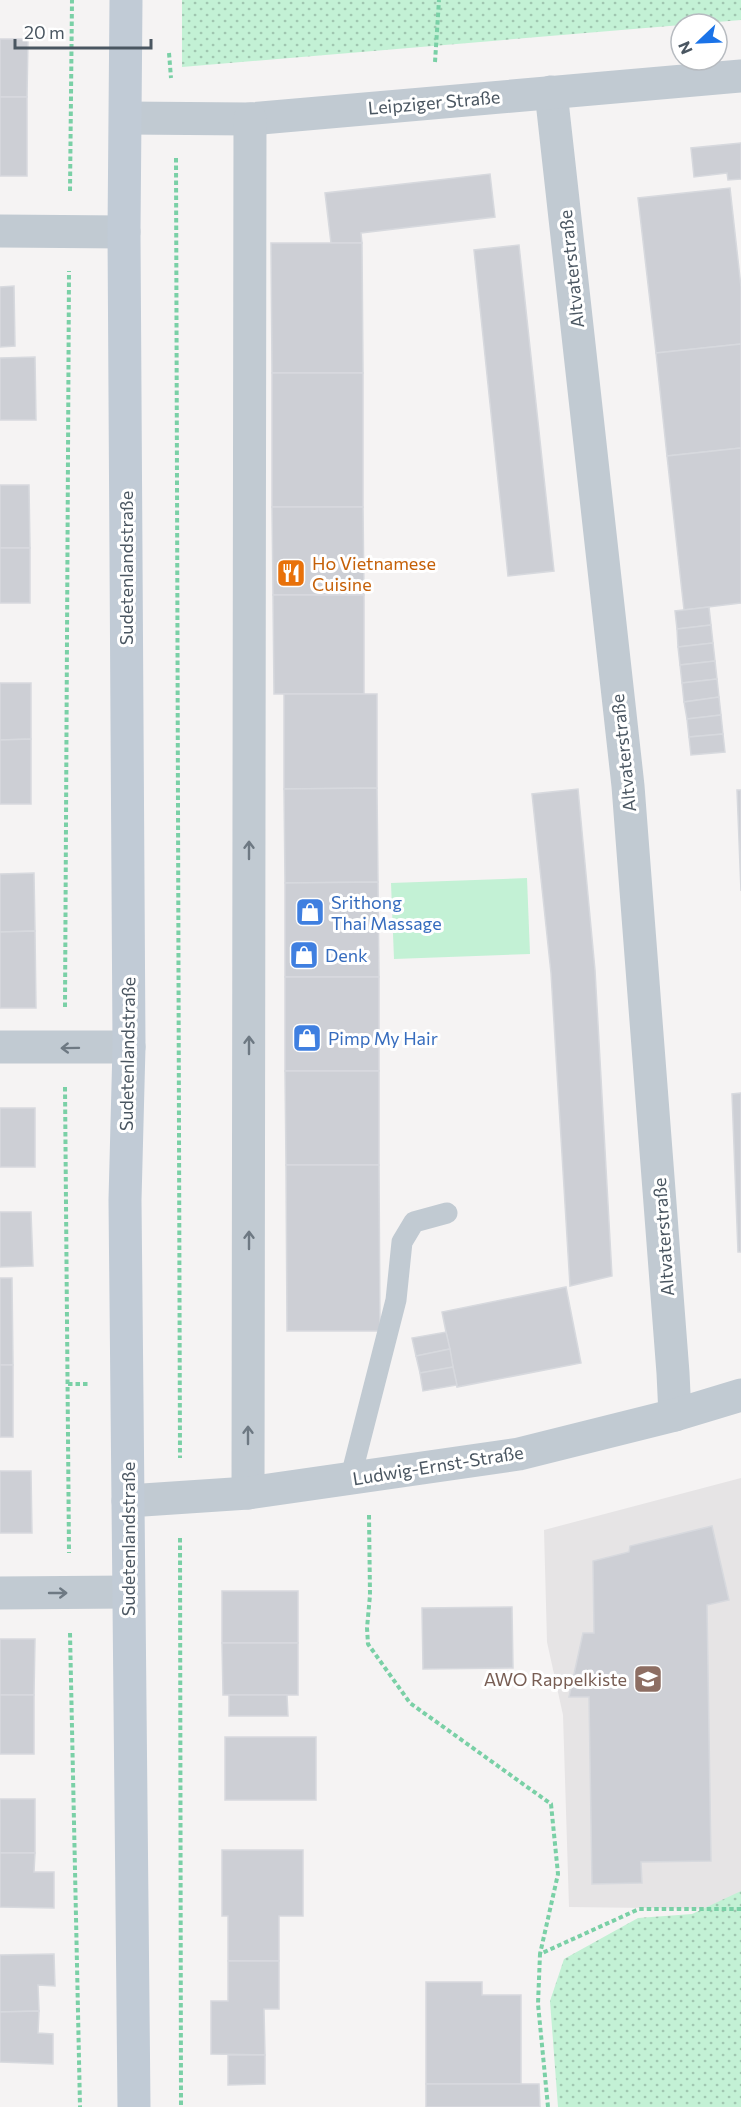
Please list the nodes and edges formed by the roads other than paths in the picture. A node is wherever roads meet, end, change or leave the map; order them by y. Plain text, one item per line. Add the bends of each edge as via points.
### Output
1 (126, 0) edge
2 (741, 76) edge
3 (551, 92) junction
4 (126, 118) junction
5 (250, 119) junction
6 (0, 231) edge
7 (124, 232) junction
8 (0, 1047) edge
9 (129, 1047) junction
10 (447, 1213) dead end
11 (741, 1395) edge
12 (675, 1415) junction
13 (359, 1478) junction
14 (248, 1493) junction
15 (128, 1501) junction
16 (128, 1592) junction
17 (0, 1593) edge
18 (134, 2107) edge

1 - 4 street, Sudetenlandstraße
2 - 3 street, Leipziger Straße
3 - 5 street, Leipziger Straße
3 - 12 street, Altvaterstraße via 628,786
4 - 5 street, Leipziger Straße
4 - 7 street, Sudetenlandstraße
14 -> 5 street
6 - 7 street
7 - 9 street, Sudetenlandstraße
9 -> 8 street
9 - 15 street, Sudetenlandstraße via 125,1200
10 - 13 lane via 414,1222 402,1242 396,1300
11 - 12 street, Ludwig-Ernst-Straße
12 - 13 street, Ludwig-Ernst-Straße via 519,1454
13 - 14 street, Ludwig-Ernst-Straße
14 - 15 street, Ludwig-Ernst-Straße
15 - 16 street, Sudetenlandstraße
17 -> 16 street
16 - 18 street, Sudetenlandstraße

